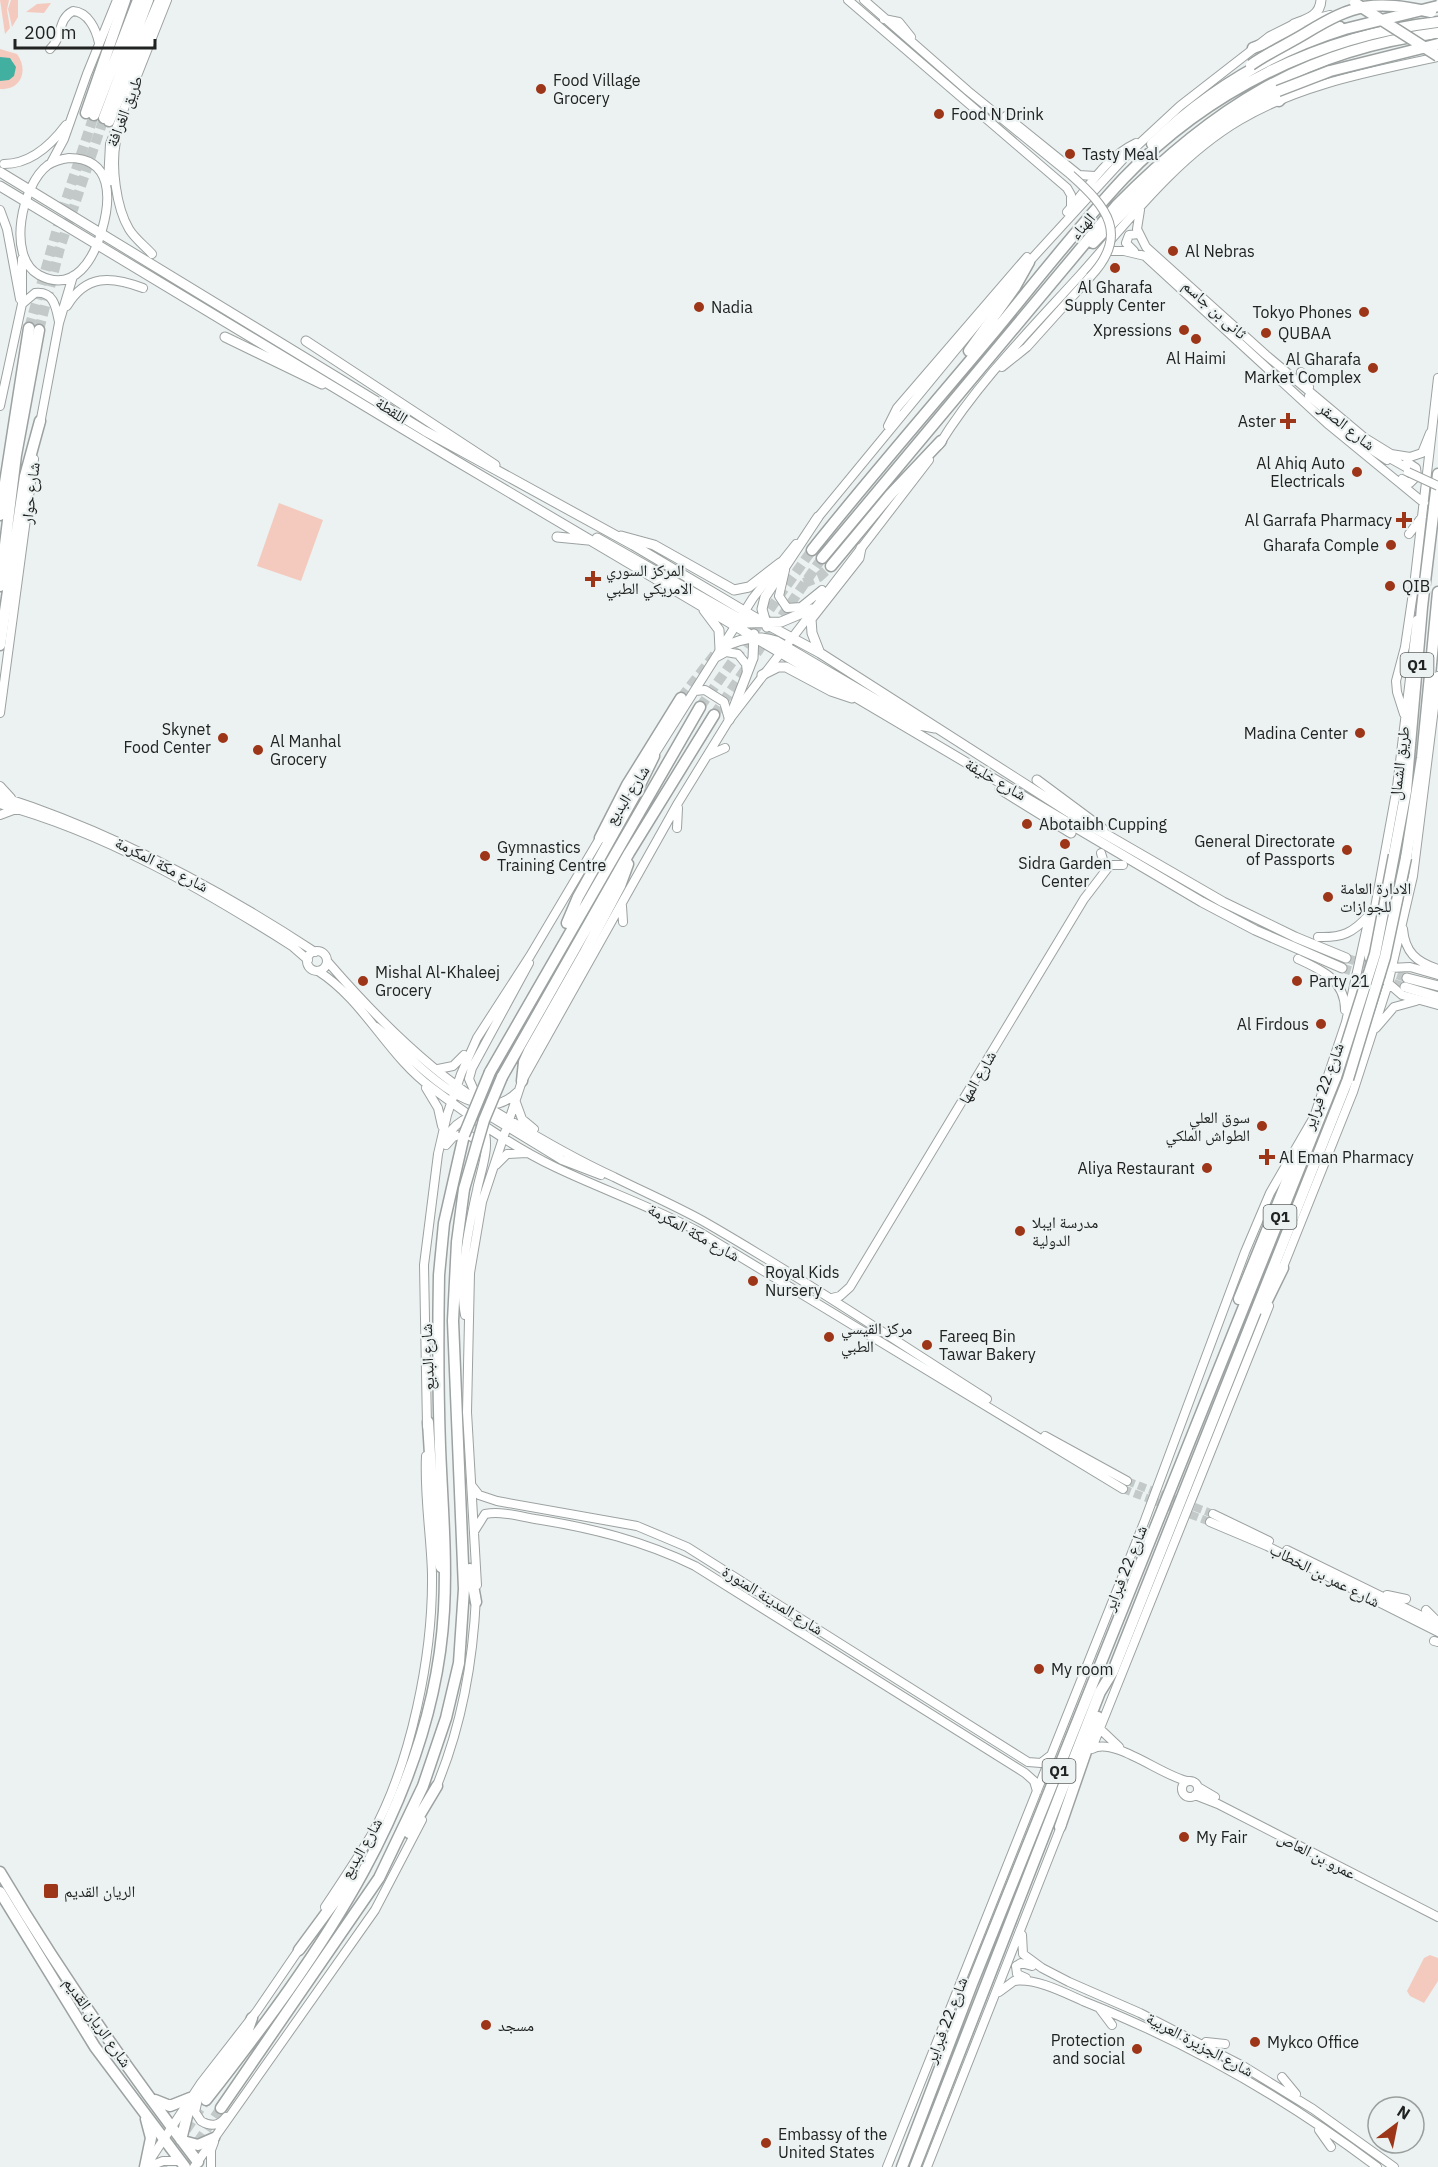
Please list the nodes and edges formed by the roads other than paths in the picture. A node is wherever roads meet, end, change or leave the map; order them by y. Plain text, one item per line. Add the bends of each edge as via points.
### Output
1 (117, 0) edge
2 (125, 0) edge
3 (138, 0) edge
4 (148, 0) edge
5 (160, 0) edge
6 (167, 0) edge
7 (848, 0) edge
8 (865, 0) edge
9 (1321, 0) edge
10 (1352, 0) edge
11 (1394, 0) edge
12 (1362, 4) edge
13 (1409, 6) junction
14 (1438, 7) edge
15 (1438, 14) edge
16 (872, 19) junction
17 (1438, 22) edge
18 (1294, 24) junction
19 (876, 32) dead end
20 (1405, 32) junction
21 (1438, 33) edge
22 (99, 43) junction
23 (1438, 44) edge
24 (892, 45) dead end
25 (903, 45) junction
26 (1253, 48) junction
27 (51, 49) dead end
28 (1434, 57) edge
29 (1438, 63) edge
30 (1247, 69) junction
31 (1279, 96) junction
32 (102, 117) junction
33 (71, 118) junction
34 (1143, 140) junction
35 (50, 164) junction
36 (2, 168) edge
37 (1075, 175) junction
38 (1095, 176) junction
39 (1124, 178) junction
40 (0, 186) edge
41 (1067, 188) junction
42 (109, 190) junction
43 (31, 192) junction
44 (27, 203) junction
45 (1142, 206) junction
46 (1071, 208) junction
47 (0, 210) edge
48 (101, 234) junction
49 (1139, 234) junction
50 (98, 245) junction
51 (1101, 251) junction
52 (1135, 252) junction
53 (22, 254) junction
54 (152, 254) dead end
55 (1029, 261) junction
56 (1068, 264) junction
57 (73, 276) junction
58 (143, 288) dead end
59 (1193, 290) junction
60 (1206, 291) dead end
61 (21, 307) junction
62 (63, 312) junction
63 (59, 323) junction
64 (225, 337) dead end
65 (306, 341) dead end
66 (1266, 355) junction
67 (966, 363) junction
68 (352, 364) dead end
69 (998, 369) junction
70 (1301, 372) dead end
71 (363, 378) junction
72 (1438, 378) edge
73 (1288, 385) junction
74 (336, 387) junction
75 (1311, 391) junction
76 (0, 406) edge
77 (40, 421) junction
78 (1430, 433) junction
79 (886, 434) junction
80 (941, 441) junction
81 (1391, 454) junction
82 (1378, 464) junction
83 (1409, 471) junction
84 (1438, 474) edge
85 (510, 478) junction
86 (1438, 484) edge
87 (1424, 503) junction
88 (0, 515) edge
89 (1423, 516) junction
90 (818, 517) joint
91 (573, 530) junction
92 (1409, 534) dead end
93 (615, 536) junction
94 (557, 537) dead end
95 (590, 540) junction
96 (861, 548) junction
97 (812, 550) tunnel mouth
98 (822, 558) tunnel mouth
99 (783, 564) junction
100 (831, 566) tunnel mouth
101 (1406, 576) dead end
102 (837, 577) junction
103 (0, 586) edge
104 (1414, 586) junction
105 (1438, 592) edge
106 (698, 603) junction
107 (1422, 607) junction
108 (812, 609) junction
109 (1436, 614) junction
110 (739, 618) junction
111 (1416, 623) junction
112 (752, 624) junction
113 (766, 624) junction
114 (755, 637) junction
115 (791, 637) junction
116 (772, 639) junction
117 (0, 645) edge
118 (1404, 647) junction
119 (720, 649) junction
120 (782, 649) junction
121 (820, 652) junction
122 (714, 659) junction
123 (762, 675) junction
124 (1438, 676) edge
125 (746, 677) junction
126 (695, 691) junction
127 (681, 698) tunnel mouth
128 (858, 698) junction
129 (1435, 705) junction
130 (700, 707) tunnel mouth
131 (0, 712) edge
132 (714, 715) tunnel mouth
133 (1405, 716) junction
134 (729, 720) junction
135 (937, 728) junction
136 (725, 748) dead end
137 (708, 755) junction
138 (654, 756) junction
139 (962, 760) junction
140 (1037, 780) dead end
141 (0, 786) edge
142 (0, 796) edge
143 (12, 800) junction
144 (678, 803) junction
145 (0, 804) edge
146 (17, 808) junction
147 (0, 815) edge
148 (677, 828) dead end
149 (1071, 833) dead end
150 (1108, 836) junction
151 (600, 838) junction
152 (629, 853) junction
153 (1101, 853) dead end
154 (1400, 857) junction
155 (1123, 865) dead end
156 (1106, 869) junction
157 (1378, 903) junction
158 (622, 906) junction
159 (1370, 913) junction
160 (622, 922) dead end
161 (1403, 924) junction
162 (567, 934) junction
163 (1318, 937) dead end
164 (1368, 946) junction
165 (315, 952) junction
166 (1395, 954) junction
167 (530, 956) junction
168 (1298, 958) dead end
169 (1346, 958) tunnel mouth
170 (1359, 959) junction
171 (308, 960) junction
172 (327, 961) junction
173 (1342, 968) tunnel mouth
174 (1392, 968) junction
175 (1438, 969) edge
176 (318, 971) junction
177 (1374, 971) junction
178 (592, 973) dead end
179 (1438, 975) edge
180 (1355, 976) junction
181 (580, 982) junction
182 (1388, 984) junction
183 (1438, 986) edge
184 (1353, 987) junction
185 (1438, 997) edge
186 (1384, 998) junction
187 (1426, 1002) junction
188 (1438, 1005) edge
189 (491, 1014) junction
190 (370, 1022) junction
191 (1346, 1022) junction
192 (1372, 1029) junction
193 (1343, 1032) junction
194 (1370, 1039) junction
195 (438, 1069) junction
196 (411, 1072) junction
197 (470, 1075) junction
198 (1342, 1078) junction
199 (520, 1086) junction
200 (458, 1088) junction
201 (515, 1100) junction
202 (452, 1103) junction
203 (471, 1103) junction
204 (484, 1105) junction
205 (488, 1117) junction
206 (477, 1118) junction
207 (507, 1122) junction
208 (442, 1135) junction
209 (500, 1135) junction
210 (1304, 1139) junction
211 (567, 1152) junction
212 (438, 1154) junction
213 (531, 1154) junction
214 (483, 1167) junction
215 (436, 1170) junction
216 (613, 1177) junction
217 (489, 1180) junction
218 (733, 1252) junction
219 (723, 1253) dead end
220 (1283, 1268) junction
221 (850, 1287) junction
222 (832, 1298) junction
223 (850, 1310) junction
224 (469, 1329) junction
225 (1237, 1356) junction
226 (1223, 1357) junction
227 (428, 1422) junction
228 (1127, 1481) tunnel mouth
229 (472, 1486) junction
230 (1124, 1489) tunnel mouth
231 (497, 1501) junction
232 (491, 1513) junction
233 (461, 1535) junction
234 (473, 1535) junction
235 (444, 1572) junction
236 (1362, 1587) junction
237 (1406, 1599) dead end
238 (476, 1602) junction
239 (1426, 1610) dead end
240 (1438, 1623) edge
241 (1438, 1632) edge
242 (1113, 1671) junction
243 (922, 1710) junction
244 (1100, 1729) junction
245 (990, 1738) junction
246 (1092, 1749) junction
247 (1124, 1752) junction
248 (1050, 1756) junction
249 (1184, 1784) junction
250 (437, 1786) junction
251 (1037, 1791) junction
252 (1197, 1791) junction
253 (1060, 1827) junction
254 (379, 1843) junction
255 (0, 1872) edge
256 (0, 1892) edge
257 (1438, 1911) edge
258 (1438, 1917) edge
259 (1023, 1924) junction
260 (340, 1938) junction
261 (299, 1950) junction
262 (1069, 1982) junction
263 (1059, 1991) junction
264 (992, 2003) junction
265 (1097, 2006) junction
266 (252, 2018) junction
267 (1112, 2025) dead end
268 (86, 2032) junction
269 (1194, 2038) junction
270 (1225, 2044) dead end
271 (271, 2060) junction
272 (1282, 2077) dead end
273 (151, 2095) junction
274 (203, 2096) junction
275 (190, 2098) junction
276 (141, 2108) junction
277 (221, 2108) tunnel mouth
278 (1313, 2109) junction
279 (1310, 2120) junction
280 (172, 2134) junction
281 (218, 2134) junction
282 (1331, 2147) dead end
283 (902, 2164) edge
284 (189, 2165) edge
285 (146, 2167) edge
286 (212, 2167) edge
287 (887, 2167) edge
288 (915, 2167) edge
289 (927, 2167) edge
290 (1377, 2167) edge
291 (1394, 2167) edge

1 - 22 main road
2 - 32 highway
3 - 32 highway, طريق الغرافة
4 - 32 highway, طريق الغرافة
5 - 32 highway
6 - 32 main road, طريق الغرافة
7 - 16 main road
8 - 37 main road
9 - 18 main road via 1316,14
10 - 28 highway, bridge via 1372,16 1421,43
11 - 13 highway, bridge
12 - 14 main road, الهناء via 1391,2
12 - 18 main road, الهناء
13 - 15 highway, bridge
13 - 30 highway, bridge via 1354,6
14 - 30 highway, bridge via 1345,30
16 - 19 main road
16 - 25 main road
17 - 20 highway, الهناء
18 - 26 main road, الهناء
20 - 21 highway, الهناء
20 - 26 highway via 1385,24 1305,30
20 - 31 highway via 1391,45 1314,70
20 - 39 highway, الهناء via 1330,45 1272,68 1185,125
20 - 56 highway, الهناء via 1326,58 1250,94 1192,135 1145,177
22 - 27 main road via 86,16 73,11 64,17 58,41
22 - 33 main road
23 - 31 highway, bridge via 1330,71
24 - 25 main road
25 - 41 main road
26 - 34 main road, الهناء
28 - 29 main road
28 - 31 main road, الهناء via 1350,75
30 - 39 highway via 1180,117 1134,161
31 - 45 main road, الهناء via 1215,138
31 - 56 highway via 1222,124 1187,150 1082,256
32 - 42 main road, طريق الغرافة via 109,152
32 - 54 main road via 114,154 122,213 130,231
33 - 35 main road
33 - 36 main road via 43,150
34 - 38 main road via 1122,151
34 - 55 main road, الهناء
35 - 42 main road via 69,158 85,160 100,171
35 - 43 main road
36 - 43 main road, اللقطة
37 - 38 main road
37 - 41 main road via 1079,186
37 - 69 main road, bridge via 1098,200 1110,225 1108,252 1027,347
38 - 46 main road
39 - 67 highway, الهناء
40 - 44 main road, اللقطة
41 - 46 main road
42 - 48 main road, طريق الغرافة
43 - 44 main road
43 - 48 main road, اللقطة
44 - 50 main road, اللقطة
44 - 53 main road via 20,230
45 - 49 main road via 1137,219
45 - 51 main road, الهناء
46 - 79 main road via 897,408
47 - 61 main road
48 - 50 main road, طريق الغرافة
48 - 85 main road, اللقطة via 425,431
49 - 52 main road via 1126,238 1128,247
49 - 59 main road, ثانى بن جاسم via 1146,247
50 - 57 main road, طريق الغرافة via 90,262
50 - 74 main road, اللقطة
51 - 52 main road
51 - 69 main road, الهناء
52 - 73 main road, ثانى بن جاسم via 1150,260
53 - 57 main road via 39,275 56,280
53 - 61 main road
55 - 67 highway via 969,351
55 - 79 main road, الهناء
56 - 98 highway, الهناء
57 - 62 main road, شارع حوار
58 - 62 main road via 115,279 96,280 82,287
59 - 60 main road
59 - 66 main road, ثانى بن جاسم
61 - 63 main road via 35,293 46,294 54,302
61 - 76 main road
62 - 63 main road, شارع حوار
63 - 77 main road, شارع حوار
64 - 74 main road via 310,380
65 - 71 main road
66 - 75 main road, ثانى بن جاسم
66 - 83 main road, شارع الصقر via 1341,425
67 - 97 highway, الهناء
68 - 71 main road
69 - 80 main road, الهناء
70 - 75 main road
71 - 85 main road via 478,452
72 - 78 main road, طريق الشمال
73 - 82 main road, ثانى بن جاسم via 1329,425
73 - 83 main road, شارع الصقر via 1355,440
74 - 91 main road, اللقطة
75 - 81 main road, ثانى بن جاسم via 1358,432
77 - 117 highway via 25,477
77 - 131 main road, شارع حوار
78 - 81 main road via 1418,456
78 - 87 main road, طريق الشمال
79 - 90 main road, الهناء
80 - 96 main road, الهناء
80 - 100 highway
81 - 82 main road, ثانى بن جاسم via 1416,468 1418,476 1413,482
82 - 87 main road, ثانى بن جاسم
83 - 86 main road, شارع الصقر, bridge
84 - 107 highway, طريق الشمال / Q1
85 - 93 main road, اللقطة
87 - 89 main road, طريق الشمال
88 - 103 highway, شارع حوار via 34,329
89 - 92 main road
89 - 104 main road, طريق الشمال
90 - 99 main road
91 - 95 main road, اللقطة
91 - 110 main road via 594,536
93 - 99 main road via 654,545 734,590 749,587
93 - 110 main road, اللقطة
94 - 95 main road
95 - 106 main road, اللقطة
96 - 102 main road, الهناء
96 - 121 main road via 859,558 811,619 813,639
99 - 102 main road via 778,596 782,605 791,609 811,600
99 - 110 main road, شارع البديع
99 - 113 main road via 762,604
101 - 104 main road
102 - 108 main road
104 - 118 main road, طريق الشمال
105 - 109 highway, طريق الشمال / Q1
106 - 110 main road, اللقطة
106 - 119 main road via 718,630
107 - 111 main road
107 - 154 highway, طريق الشمال / Q1
108 - 113 main road via 789,621
108 - 115 main road
109 - 129 highway
109 - 154 highway, طريق الشمال / Q1 via 1422,758
110 - 112 main road
110 - 113 main road, اللقطة
110 - 114 main road, اللقطة
110 - 119 main road, شارع البديع
111 - 118 main road
111 - 133 main road
112 - 113 main road
112 - 114 main road
113 - 115 main road, اللقطة
113 - 116 main road
114 - 116 main road
114 - 119 main road
114 - 120 main road, اللقطة
114 - 125 main road
115 - 120 main road
115 - 121 main road, شارع خليفة
116 - 120 main road
118 - 133 main road, طريق الشمال via 1396,686
119 - 122 main road, شارع البديع
120 - 123 main road
120 - 128 main road, شارع خليفة
120 - 135 main road via 919,726
121 - 135 main road, شارع خليفة
122 - 125 main road via 726,652 738,654 746,664
122 - 126 main road, شارع البديع
123 - 128 main road via 778,667 786,668 831,692
123 - 134 main road
124 - 129 main road, طريق الشمال
125 - 134 main road
126 - 134 main road via 705,690 724,702
126 - 138 main road, شارع البديع
127 - 151 highway via 627,785
128 - 139 main road, شارع خليفة
129 - 161 main road, طريق الشمال via 1417,849
130 - 162 highway, شارع البديع
132 - 152 highway, شارع البديع
133 - 157 main road, طريق الشمال
134 - 137 main road
135 - 150 main road, شارع خليفة
136 - 137 main road
137 - 144 main road
138 - 151 main road, شارع البديع
138 - 162 highway via 575,904
139 - 149 main road via 989,782
139 - 173 main road, شارع خليفة via 1202,902
140 - 150 main road via 1096,822
141 - 143 main road
142 - 143 main road, شارع مكة المكرمة
143 - 165 main road, شارع مكة المكرمة via 56,813 161,860
144 - 148 main road
144 - 158 main road
145 - 146 main road, شارع مكة المكرمة
146 - 147 main road
146 - 171 main road, شارع مكة المكرمة via 90,835 173,874 292,946
150 - 169 main road, شارع خليفة via 1223,902
151 - 167 main road, شارع البديع
152 - 199 highway via 620,886 529,1051
152 - 233 highway, شارع البديع, bridge via 502,1077 484,1120 464,1189 454,1272 453,1321
153 - 156 main road
154 - 198 highway, شارع 22 فبراير / Q1, bridge via 1385,957
155 - 156 main road via 1117,863
156 - 221 main road, شارع المها
157 - 159 main road
157 - 164 main road, طريق الشمال
158 - 160 main road
158 - 181 main road
159 - 163 main road via 1346,935
159 - 170 main road, شارع 22 فبراير
161 - 166 main road, طريق الشمال
161 - 175 main road via 1410,953 1423,964
162 - 235 highway, شارع البديع, bridge via 490,1072 470,1119 444,1223 439,1285
164 - 166 main road via 1381,956
164 - 177 main road
165 - 171 main road
165 - 172 main road via 324,954
166 - 174 main road, طريق الشمال
166 - 177 main road
167 - 189 main road, شارع البديع
167 - 197 main road via 525,973
168 - 193 main road via 1328,974 1341,988 1346,1008
170 - 177 main road
170 - 180 main road, شارع 22 فبراير
171 - 176 main road via 311,968
172 - 176 main road
172 - 195 main road, شارع مكة المكرمة via 382,1019
174 - 177 main road
174 - 179 main road via 1410,967
174 - 182 main road, طريق الشمال
176 - 190 main road, شارع مكة المكرمة via 338,985
177 - 180 main road
177 - 182 main road
177 - 184 main road
177 - 186 main road
178 - 181 main road
180 - 184 main road, شارع 22 فبراير
181 - 199 main road
182 - 186 main road, شارع 22 فبراير
182 - 187 main road via 1402,995
183 - 185 main road via 1406,983
184 - 191 main road, شارع 22 فبراير
186 - 192 main road, شارع 22 فبراير
187 - 188 main road
187 - 194 main road via 1410,1001 1394,1007 1384,1015
189 - 195 main road via 460,1062
189 - 200 main road, شارع البديع via 471,1050
190 - 196 main road, شارع مكة المكرمة
190 - 200 main road
191 - 192 main road via 1361,986 1370,982 1378,991
191 - 193 main road, شارع 22 فبراير
192 - 194 main road, شارع 22 فبراير
193 - 210 main road, شارع 22 فبراير
194 - 220 main road, شارع 22 فبراير
195 - 200 main road, شارع مكة المكرمة
196 - 202 main road, شارع مكة المكرمة
196 - 208 main road via 438,1108
197 - 199 main road via 479,1091 497,1098 510,1095
197 - 204 main road via 471,1085
198 - 225 highway, شارع 22 فبراير / Q1
198 - 226 highway, شارع 22 فبراير / Q1
199 - 201 main road
199 - 204 main road via 504,1102
200 - 202 main road, شارع البديع
200 - 203 main road
200 - 204 main road, شارع مكة المكرمة
201 - 207 main road
201 - 211 main road via 522,1119
202 - 206 main road, شارع مكة المكرمة
202 - 208 main road, شارع البديع
203 - 204 main road
203 - 206 main road
204 - 205 main road
204 - 207 main road, شارع مكة المكرمة
205 - 206 main road
205 - 207 main road
205 - 209 main road
206 - 209 main road, شارع مكة المكرمة
206 - 212 main road via 451,1130
206 - 214 main road via 487,1147
207 - 209 main road
207 - 211 main road, شارع مكة المكرمة
207 - 216 main road via 562,1160
208 - 212 main road, شارع البديع
209 - 213 main road, شارع مكة المكرمة
209 - 217 main road
210 - 226 highway via 1246,1279 1225,1339
210 - 248 main road, شارع 22 فبراير via 1273,1189 1245,1252 1145,1520
211 - 216 main road, شارع مكة المكرمة
212 - 215 main road, شارع البديع
213 - 217 main road via 507,1154
213 - 218 main road, شارع مكة المكرمة via 660,1212
214 - 215 main road via 477,1141 459,1134 448,1141
214 - 224 main road via 466,1261 463,1305
215 - 227 main road, شارع البديع via 424,1271
216 - 222 main road, شارع مكة المكرمة via 702,1221
217 - 224 main road via 471,1261
218 - 219 main road
218 - 230 main road, شارع مكة المكرمة
220 - 225 highway
220 - 244 main road, شارع 22 فبراير
221 - 222 main road, شارع المها
221 - 223 main road
222 - 223 main road, شارع مكة المكرمة
223 - 228 main road, شارع مكة المكرمة via 1047,1437
224 - 229 main road via 467,1412
225 - 242 highway, شارع 22 فبراير / Q1
226 - 283 highway, شارع 22 فبراير / Q1
227 - 235 highway via 436,1552
227 - 261 main road, شارع البديع via 425,1485 432,1587 416,1709 380,1818
229 - 231 main road, شارع المدينة المنورة via 482,1497
229 - 234 main road
231 - 232 main road via 485,1504
231 - 245 main road, شارع المدينة المنورة via 629,1524 687,1547
232 - 234 main road via 482,1517
232 - 243 main road, شارع المدينة المنورة via 606,1532 695,1566
233 - 238 highway via 467,1546
233 - 260 highway, شارع البديع via 462,1638 442,1732 394,1851
234 - 238 main road
235 - 254 highway, شارع البديع via 441,1638 430,1698 412,1766
236 - 237 main road
236 - 240 main road, شارع عمر بن الخطاب
236 - 241 main road, شارع عمر بن الخطاب via 1212,1518
238 - 250 main road via 467,1683
239 - 240 main road
242 - 253 highway
242 - 288 highway, شارع 22 فبراير / Q1 via 1096,1702
243 - 245 main road via 942,1717 984,1743
243 - 251 main road, شارع المدينة المنورة via 1025,1773 1034,1781
244 - 246 main road, شارع 22 فبراير
244 - 247 main road
245 - 248 main road, شارع المدينة المنورة via 1032,1764
246 - 247 main road via 1104,1745
246 - 253 main road, شارع 22 فبراير
247 - 249 main road
248 - 251 main road, شارع 22 فبراير
249 - 252 main road via 1194,1781
249 - 252 main road via 1185,1795
250 - 260 highway via 372,1899
250 - 271 main road via 378,1904
251 - 287 main road, شارع 22 فبراير
252 - 257 main road, عمرو بن العاص
252 - 258 main road, عمرو بن العاص
253 - 259 main road, شارع 22 فبراير
254 - 261 highway
254 - 274 highway, شارع البديع via 308,1960
255 - 273 highway, شارع الريان القديم via 84,2004
256 - 268 highway, شارع الريان القديم
259 - 262 main road, شارع الجزيرة العربية via 1020,1945 1025,1956
259 - 264 main road, شارع 22 فبراير
260 - 277 highway, شارع البديع
261 - 266 main road, شارع البديع
262 - 263 main road via 1026,1963 1016,1966 1019,1975
262 - 269 main road, شارع الجزيرة العربية
263 - 264 main road, شارع الجزيرة العربية via 1014,1981 1005,1985
263 - 265 main road, شارع الجزيرة العربية
264 - 289 main road, شارع 22 فبراير
265 - 267 main road
265 - 279 main road, شارع الجزيرة العربية via 1192,2051
266 - 274 highway via 247,2032
266 - 275 main road, شارع البديع
268 - 276 highway, شارع الريان القديم
268 - 280 highway
269 - 270 main road
269 - 278 main road, شارع الجزيرة العربية
271 - 274 main road via 220,2124 206,2124 198,2118 196,2104
271 - 281 main road
272 - 278 main road
273 - 275 highway via 170,2106
273 - 280 highway, شارع الريان القديم
274 - 280 highway
275 - 280 main road, شارع البديع
276 - 280 highway, شارع الريان القديم
276 - 285 highway via 151,2138
278 - 291 main road, شارع الجزيرة العربية
279 - 282 main road
279 - 290 main road, شارع الجزيرة العربية
280 - 281 highway via 198,2145
280 - 284 highway, شارع الريان القديم
280 - 284 highway, شارع الريان القديم
280 - 285 main road, شارع البديع
281 - 284 main road
281 - 286 main road via 211,2150
284 - 285 main road via 164,2162

